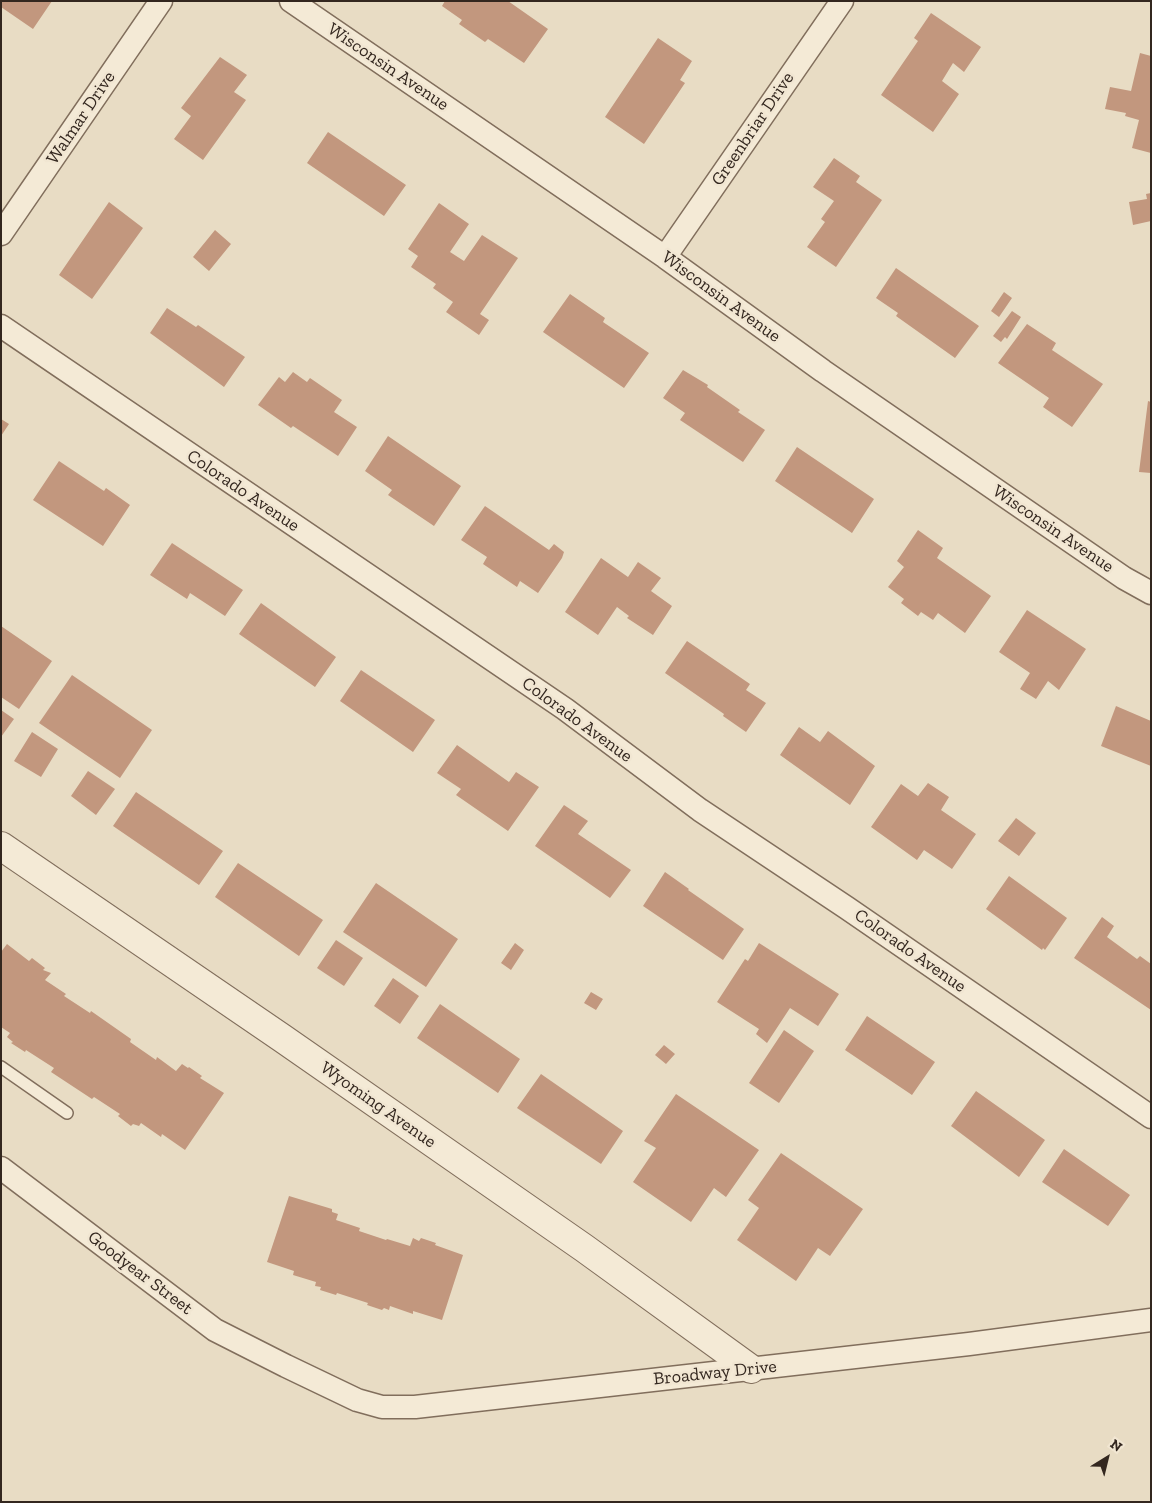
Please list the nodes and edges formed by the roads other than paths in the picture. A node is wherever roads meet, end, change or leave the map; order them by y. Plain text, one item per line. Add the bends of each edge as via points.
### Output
1 (161, 1) edge
2 (291, 1) edge
3 (842, 1) edge
4 (1, 234) edge
5 (666, 257) junction
6 (1, 326) edge
7 (1151, 593) edge
8 (6, 852) edge
9 (1, 1067) edge
10 (67, 1113) dead end
11 (1151, 1117) edge
12 (1, 1168) edge
13 (1151, 1320) edge
14 (286, 1366) joint
15 (751, 1369) junction

1 - 4 street, Walmar Drive
2 - 5 street, Wisconsin Avenue
3 - 5 street, Greenbriar Drive
5 - 7 street, Wisconsin Avenue via 823,371 1124,578
6 - 11 street, Colorado Avenue via 565,709 700,810
8 - 15 street, Wyoming Avenue via 282,1038
9 - 10 lane
12 - 14 street, Goodyear Street via 215,1330
13 - 15 street, Broadway Drive
14 - 15 street, Broadway Drive via 358,1400 382,1407 415,1407

